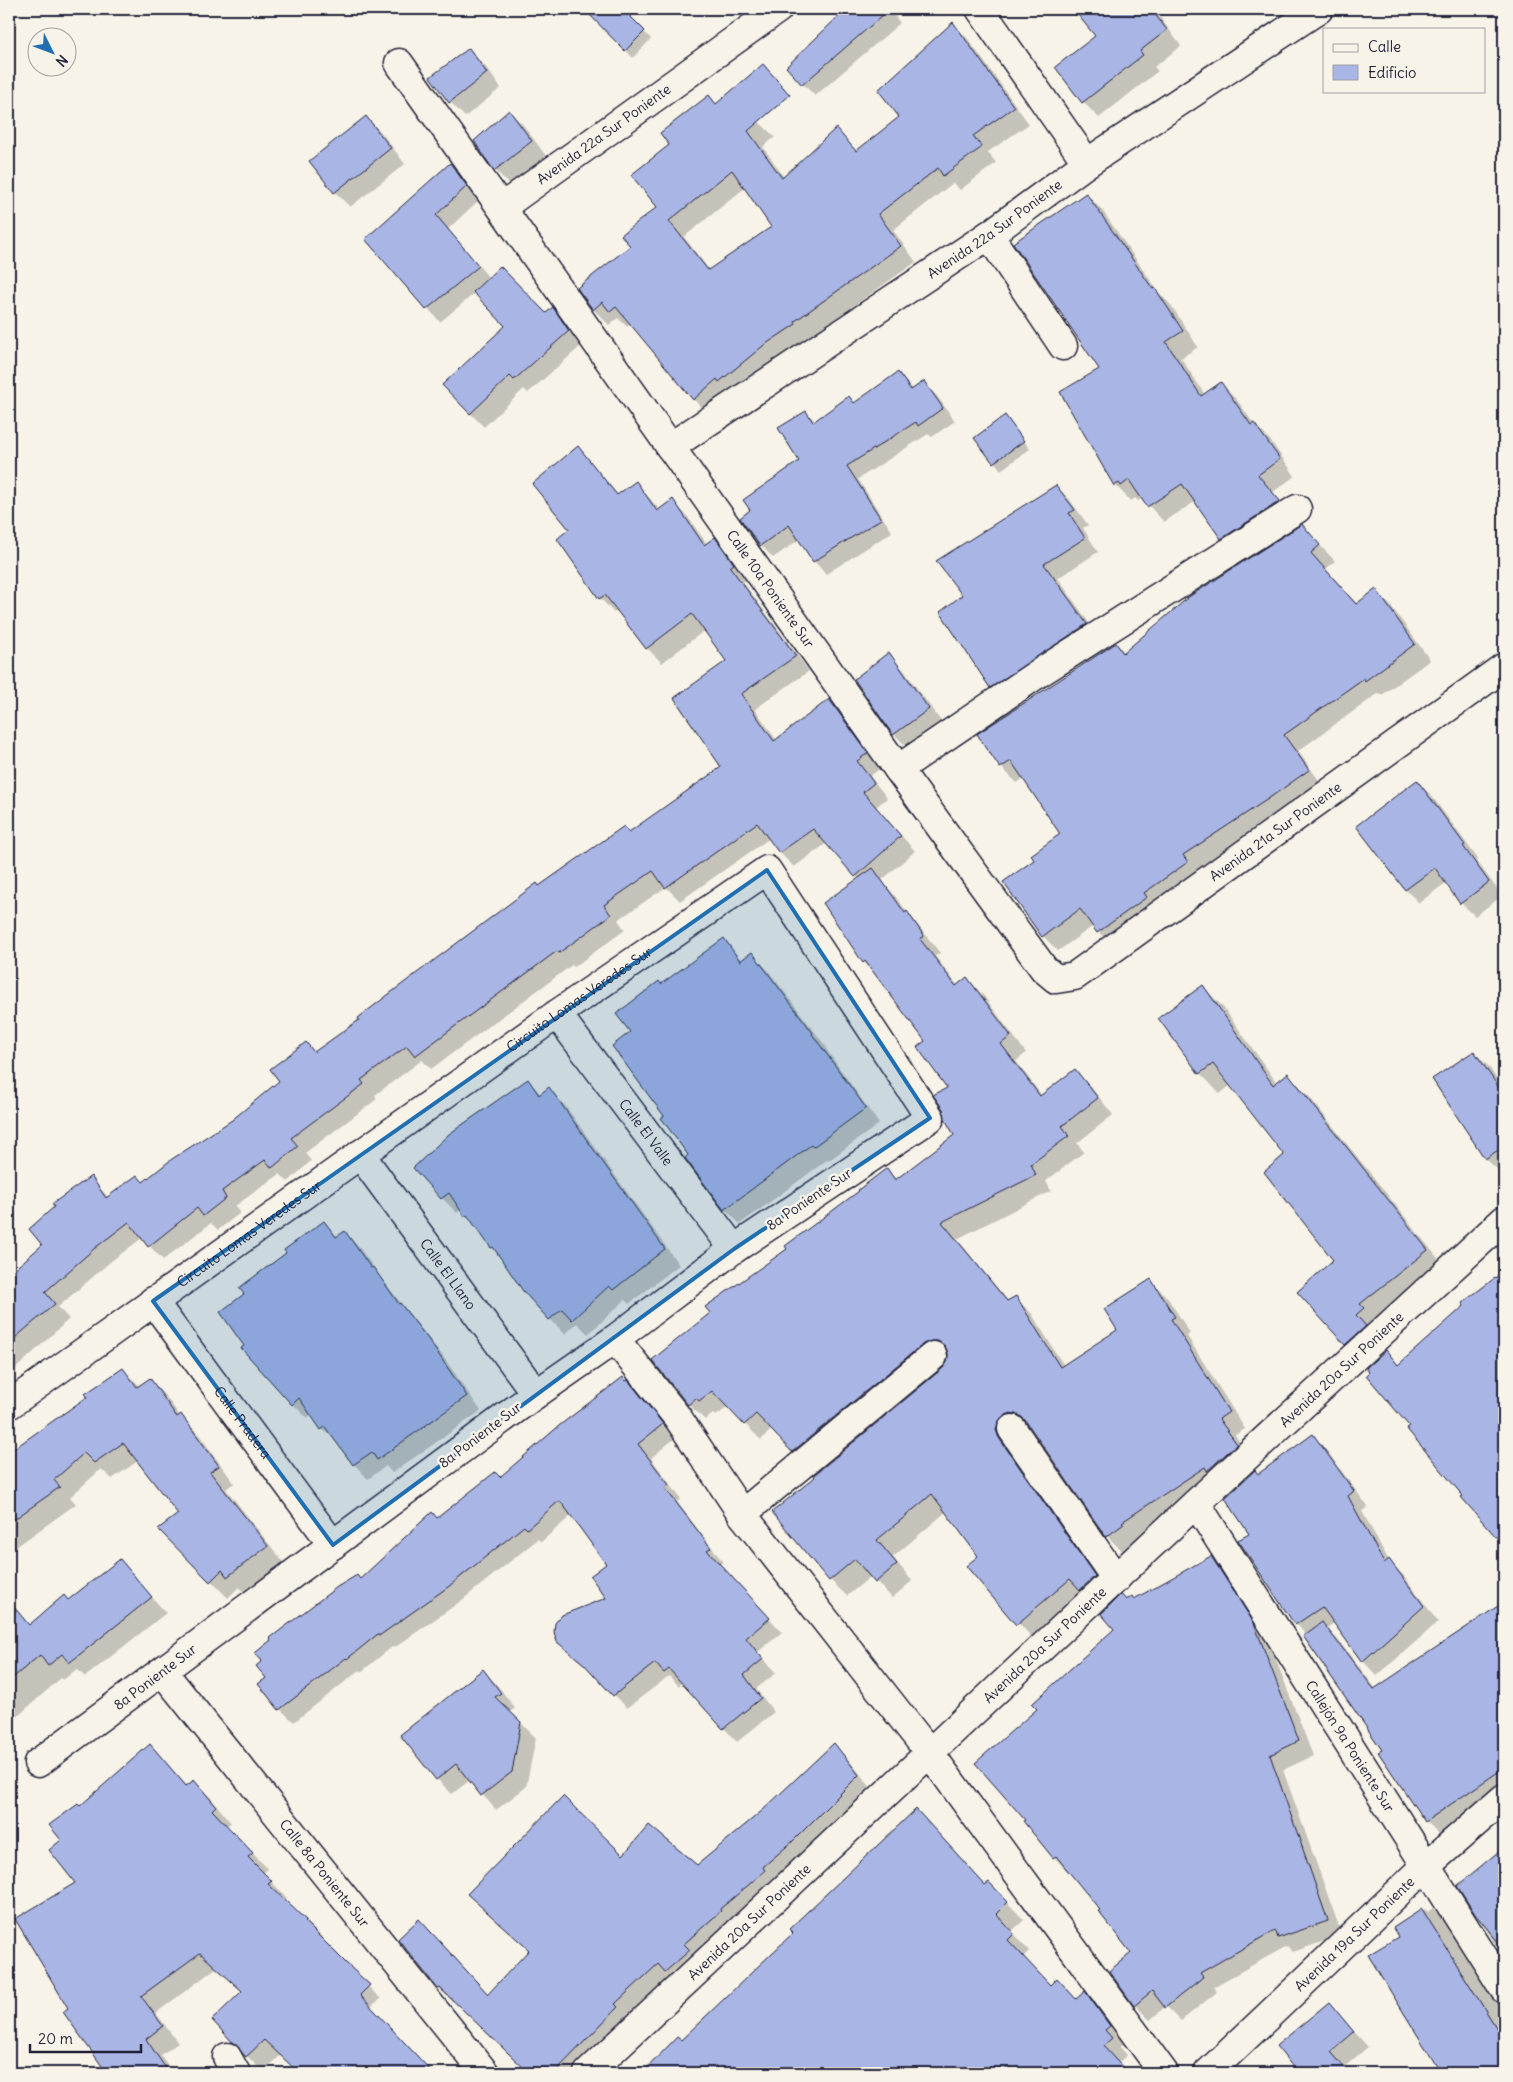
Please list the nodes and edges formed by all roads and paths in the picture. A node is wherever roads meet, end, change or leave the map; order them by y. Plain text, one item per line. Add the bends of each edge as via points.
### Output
1 (778, 9) edge
2 (980, 9) edge
3 (1319, 9) edge
4 (399, 63) dead end
5 (1087, 164) junction
6 (502, 207) junction
7 (989, 235) junction
8 (1063, 346) dead end
9 (670, 447) junction
10 (1297, 508) dead end
11 (1504, 667) edge
12 (898, 769) junction
13 (1044, 968) joint
14 (557, 1014) junction
15 (930, 1118) joint
16 (360, 1154) junction
17 (1504, 1220) edge
18 (734, 1249) junction
19 (153, 1302) junction
20 (615, 1339) junction
21 (933, 1356) dead end
22 (536, 1394) junction
23 (9, 1405) edge
24 (1012, 1429) dead end
25 (1196, 1503) junction
26 (742, 1514) junction
27 (333, 1544) junction
28 (1116, 1579) junction
29 (163, 1672) junction
30 (929, 1752) junction
31 (38, 1763) dead end
32 (1504, 1798) edge
33 (1425, 1867) junction
34 (1504, 1989) edge
35 (485, 2073) edge
36 (588, 2073) edge
37 (1164, 2073) edge
38 (1208, 2073) edge

1 - 6 street, Avenida 22a Sur Poniente
2 - 5 street
3 - 5 street, Avenida 22a Sur Poniente
4 - 6 street, Calle 10a Poniente Sur
5 - 7 street, Avenida 22a Sur Poniente
6 - 9 street, Calle 10a Poniente Sur
7 - 8 street
7 - 9 street, Avenida 22a Sur Poniente
9 - 12 street, Calle 10a Poniente Sur
10 - 12 street via 1036,675
11 - 13 street, Avenida 21a Sur Poniente via 1075,976 1056,979
12 - 13 street, Calle 10a Poniente Sur
14 - 15 street, Circuito Lomas Veredes Sur via 766,870
14 - 16 street, Circuito Lomas Veredes Sur
14 - 18 street, Calle El Valle
15 - 18 street, 8a Poniente Sur
16 - 19 street, Circuito Lomas Veredes Sur
16 - 22 street, Calle El Llano
17 - 25 street, Avenida 20a Sur Poniente
18 - 20 street, 8a Poniente Sur
19 - 23 street, Circuito Lomas Veredes Sur
19 - 27 street, Calle Pradera
20 - 22 street, 8a Poniente Sur
20 - 26 street via 678,1418
21 - 26 street
22 - 27 street, 8a Poniente Sur
24 - 28 street
25 - 28 street, Avenida 20a Sur Poniente
25 - 33 street, Callejón 9a Poniente Sur
26 - 30 street
27 - 29 street, 8a Poniente Sur
28 - 30 street, Avenida 20a Sur Poniente
29 - 31 street, 8a Poniente Sur
29 - 35 street, Calle 8a Poniente Sur
30 - 36 street, Avenida 20a Sur Poniente
30 - 37 street
32 - 33 street, Avenida 19a Sur Poniente
33 - 34 street, Callejón 9a Poniente Sur
33 - 38 street, Avenida 19a Sur Poniente

